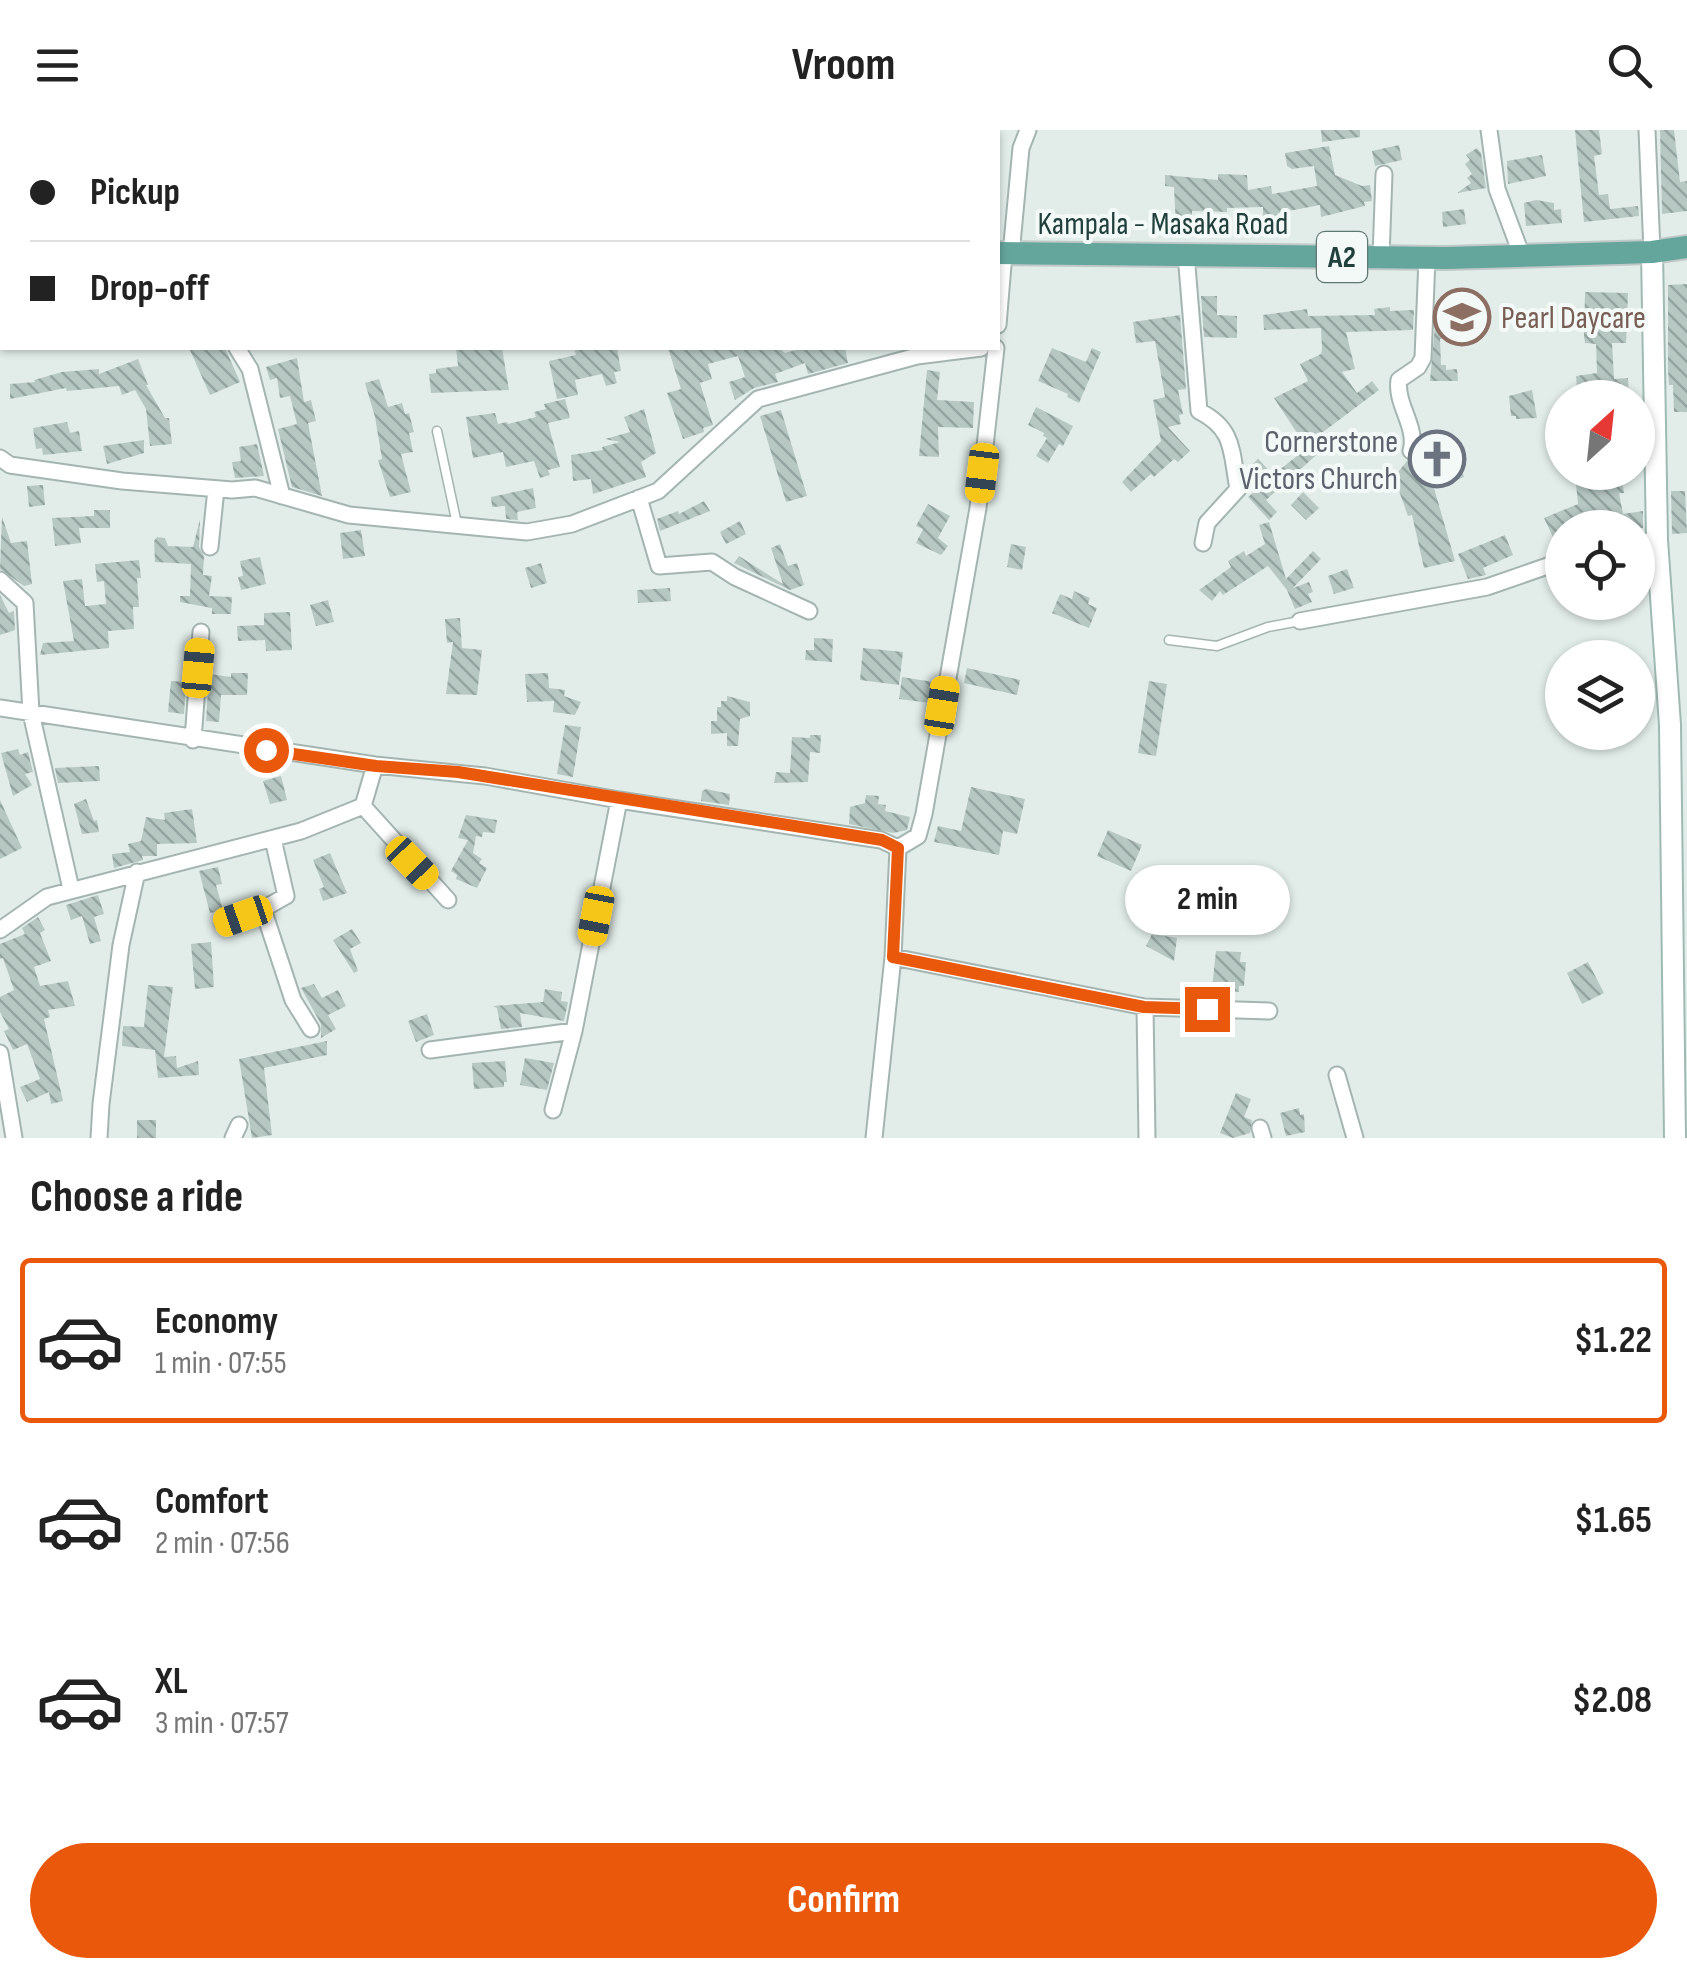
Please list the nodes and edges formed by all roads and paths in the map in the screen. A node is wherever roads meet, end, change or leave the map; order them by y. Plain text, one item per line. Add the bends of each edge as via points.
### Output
1 (1028, 130) edge
2 (1489, 130) edge
3 (1647, 130) edge
4 (1384, 174) dead end
5 (1687, 247) edge
6 (1652, 252) junction
7 (1004, 254) edge
8 (1186, 254) junction
9 (1522, 256) junction
10 (1381, 257) junction
11 (1426, 258) junction
12 (1000, 301) edge
13 (238, 350) edge
14 (965, 350) edge
15 (996, 350) edge
16 (437, 431) dead end
17 (1412, 450) dead end
18 (1, 461) edge
19 (216, 489) junction
20 (282, 496) junction
21 (639, 498) junction
22 (1648, 510) edge
23 (457, 524) junction
24 (1203, 543) dead end
25 (210, 546) dead end
26 (1545, 568) edge
27 (0, 580) edge
28 (1655, 601) edge
29 (809, 611) dead end
30 (1300, 621) joint
31 (202, 632) dead end
32 (1169, 640) dead end
33 (0, 708) edge
34 (31, 713) junction
35 (193, 740) junction
36 (376, 766) junction
37 (619, 800) junction
38 (363, 806) junction
39 (273, 839) junction
40 (898, 848) junction
41 (137, 872) junction
42 (71, 889) junction
43 (448, 900) dead end
44 (264, 909) junction
45 (223, 923) dead end
46 (0, 930) edge
47 (893, 957) junction
48 (1144, 1007) junction
49 (1269, 1011) dead end
50 (311, 1029) dead end
51 (574, 1032) junction
52 (430, 1050) dead end
53 (0, 1053) edge
54 (1337, 1075) dead end
55 (1680, 1076) edge
56 (553, 1110) dead end
57 (14, 1138) edge
58 (99, 1138) edge
59 (874, 1138) edge
60 (1147, 1138) edge
61 (1356, 1138) edge
62 (1675, 1138) edge

1 - 7 street
2 - 9 street via 1497,189
3 - 6 street
4 - 10 street
5 - 6 main road, Kampala - Masaka Road / A2
6 - 9 main road, Kampala - Masaka Road / A2
6 - 22 street
7 - 8 main road, Kampala - Masaka Road / A2
7 - 12 street
8 - 10 main road, Kampala - Masaka Road / A2
8 - 24 street via 1199,410 1219,421 1228,438 1238,489 1207,523
9 - 11 main road, Kampala - Masaka Road / A2
10 - 11 main road, Kampala - Masaka Road / A2
11 - 17 street via 1423,358 1397,390
13 - 20 street via 250,368
14 - 21 street via 917,356 758,400 658,491
15 - 40 street via 978,508 924,814 918,836
16 - 23 lane
18 - 19 street
19 - 20 street via 255,488
19 - 25 street
20 - 23 street via 349,514
21 - 23 street via 572,524 527,532
21 - 29 street via 659,566 712,562
26 - 30 street via 1488,587
27 - 34 street via 25,603
28 - 55 street via 1669,704
30 - 32 lane via 1218,646
31 - 35 street
33 - 34 street
34 - 35 street
34 - 42 street
35 - 36 street
36 - 37 street
36 - 38 street
37 - 40 street via 882,840
37 - 51 street
38 - 39 street
38 - 43 street
39 - 41 street
39 - 44 street via 286,896
40 - 47 street
41 - 42 street
41 - 58 street via 121,945
42 - 46 street via 47,897
44 - 45 street
44 - 50 street via 293,1000
47 - 48 street
47 - 59 street
48 - 49 street
48 - 60 street
51 - 52 street
51 - 56 street
53 - 57 street
54 - 61 street
55 - 62 street

